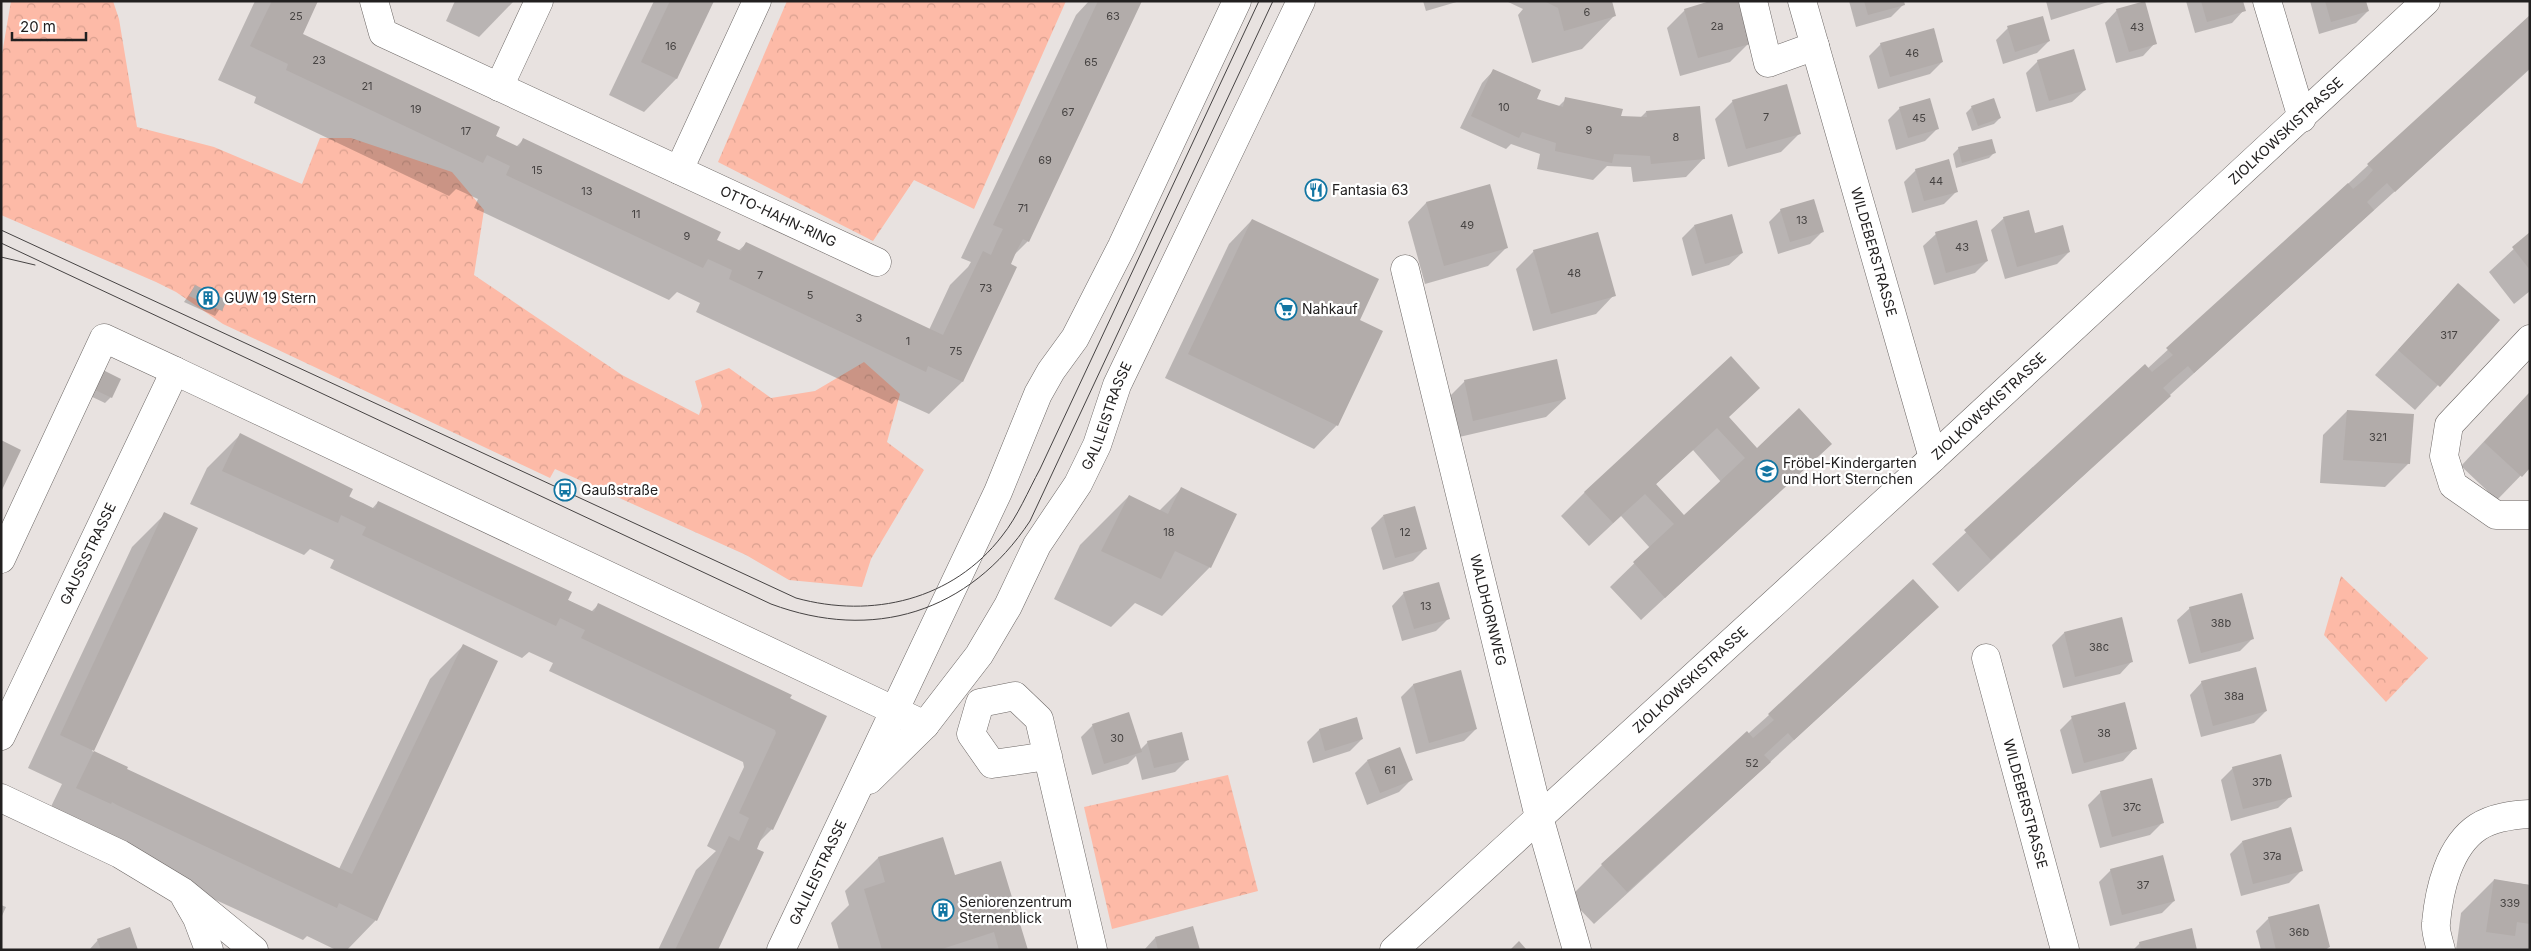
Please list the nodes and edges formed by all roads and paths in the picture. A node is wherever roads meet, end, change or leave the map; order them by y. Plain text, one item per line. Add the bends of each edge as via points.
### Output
1 (374, 1) edge
2 (538, 1) edge
3 (756, 1) edge
4 (1237, 1) edge
5 (1301, 1) edge
6 (1753, 1) edge
7 (1802, 1) edge
8 (2267, 1) edge
9 (2426, 1) edge
10 (1815, 46) junction
11 (499, 87) junction
12 (2302, 118) junction
13 (678, 170) junction
14 (877, 262) dead end
15 (1405, 269) dead end
16 (2530, 339) edge
17 (175, 371) junction
18 (1933, 458) junction
19 (2530, 515) edge
20 (1, 560) edge
21 (1986, 658) dead end
22 (896, 710) junction
23 (925, 725) junction
24 (1, 736) edge
25 (1048, 756) dead end
26 (856, 794) junction
27 (1, 798) edge
28 (2530, 814) edge
29 (1539, 816) junction
30 (183, 892) junction
31 (209, 950) edge
32 (254, 950) edge
33 (781, 950) edge
34 (1093, 950) edge
35 (1394, 950) edge
36 (1577, 950) edge
37 (2065, 950) edge
38 (2441, 950) edge

1 - 11 street, OTTO-HAHN-RING via 383,33
2 - 11 street
3 - 13 street
4 - 22 street, GALILEISTRASSE via 1080,330 1038,394 1005,477
5 - 23 street, GALILEISTRASSE via 1117,385 1097,444 1078,484 1037,545 1008,606 979,655
6 - 10 street via 1768,63
7 - 10 street, WILDEBERSTRASSE
8 - 12 street
9 - 12 street, ZIOLKOWSKISTRASSE
10 - 18 street, WILDEBERSTRASSE
11 - 13 street, OTTO-HAHN-RING
12 - 18 street, ZIOLKOWSKISTRASSE
13 - 14 street, OTTO-HAHN-RING
15 - 29 street, WALDHORNWEG
16 - 19 street via 2449,425 2444,456 2453,485 2496,515
17 - 20 street via 104,338
17 - 22 street
17 - 24 street, GAUSSSTRASSE
18 - 29 street, ZIOLKOWSKISTRASSE
21 - 37 street, WILDEBERSTRASSE
22 - 23 street
22 - 26 street, GALILEISTRASSE
23 - 26 street, GALILEISTRASSE
25 - 34 street
26 - 33 street, GALILEISTRASSE
27 - 30 street via 120,854
28 - 38 street via 2505,816 2478,826 2452,857 2436,925
29 - 35 street, ZIOLKOWSKISTRASSE
29 - 36 street, WALDHORNWEG
30 - 31 street
30 - 32 street

